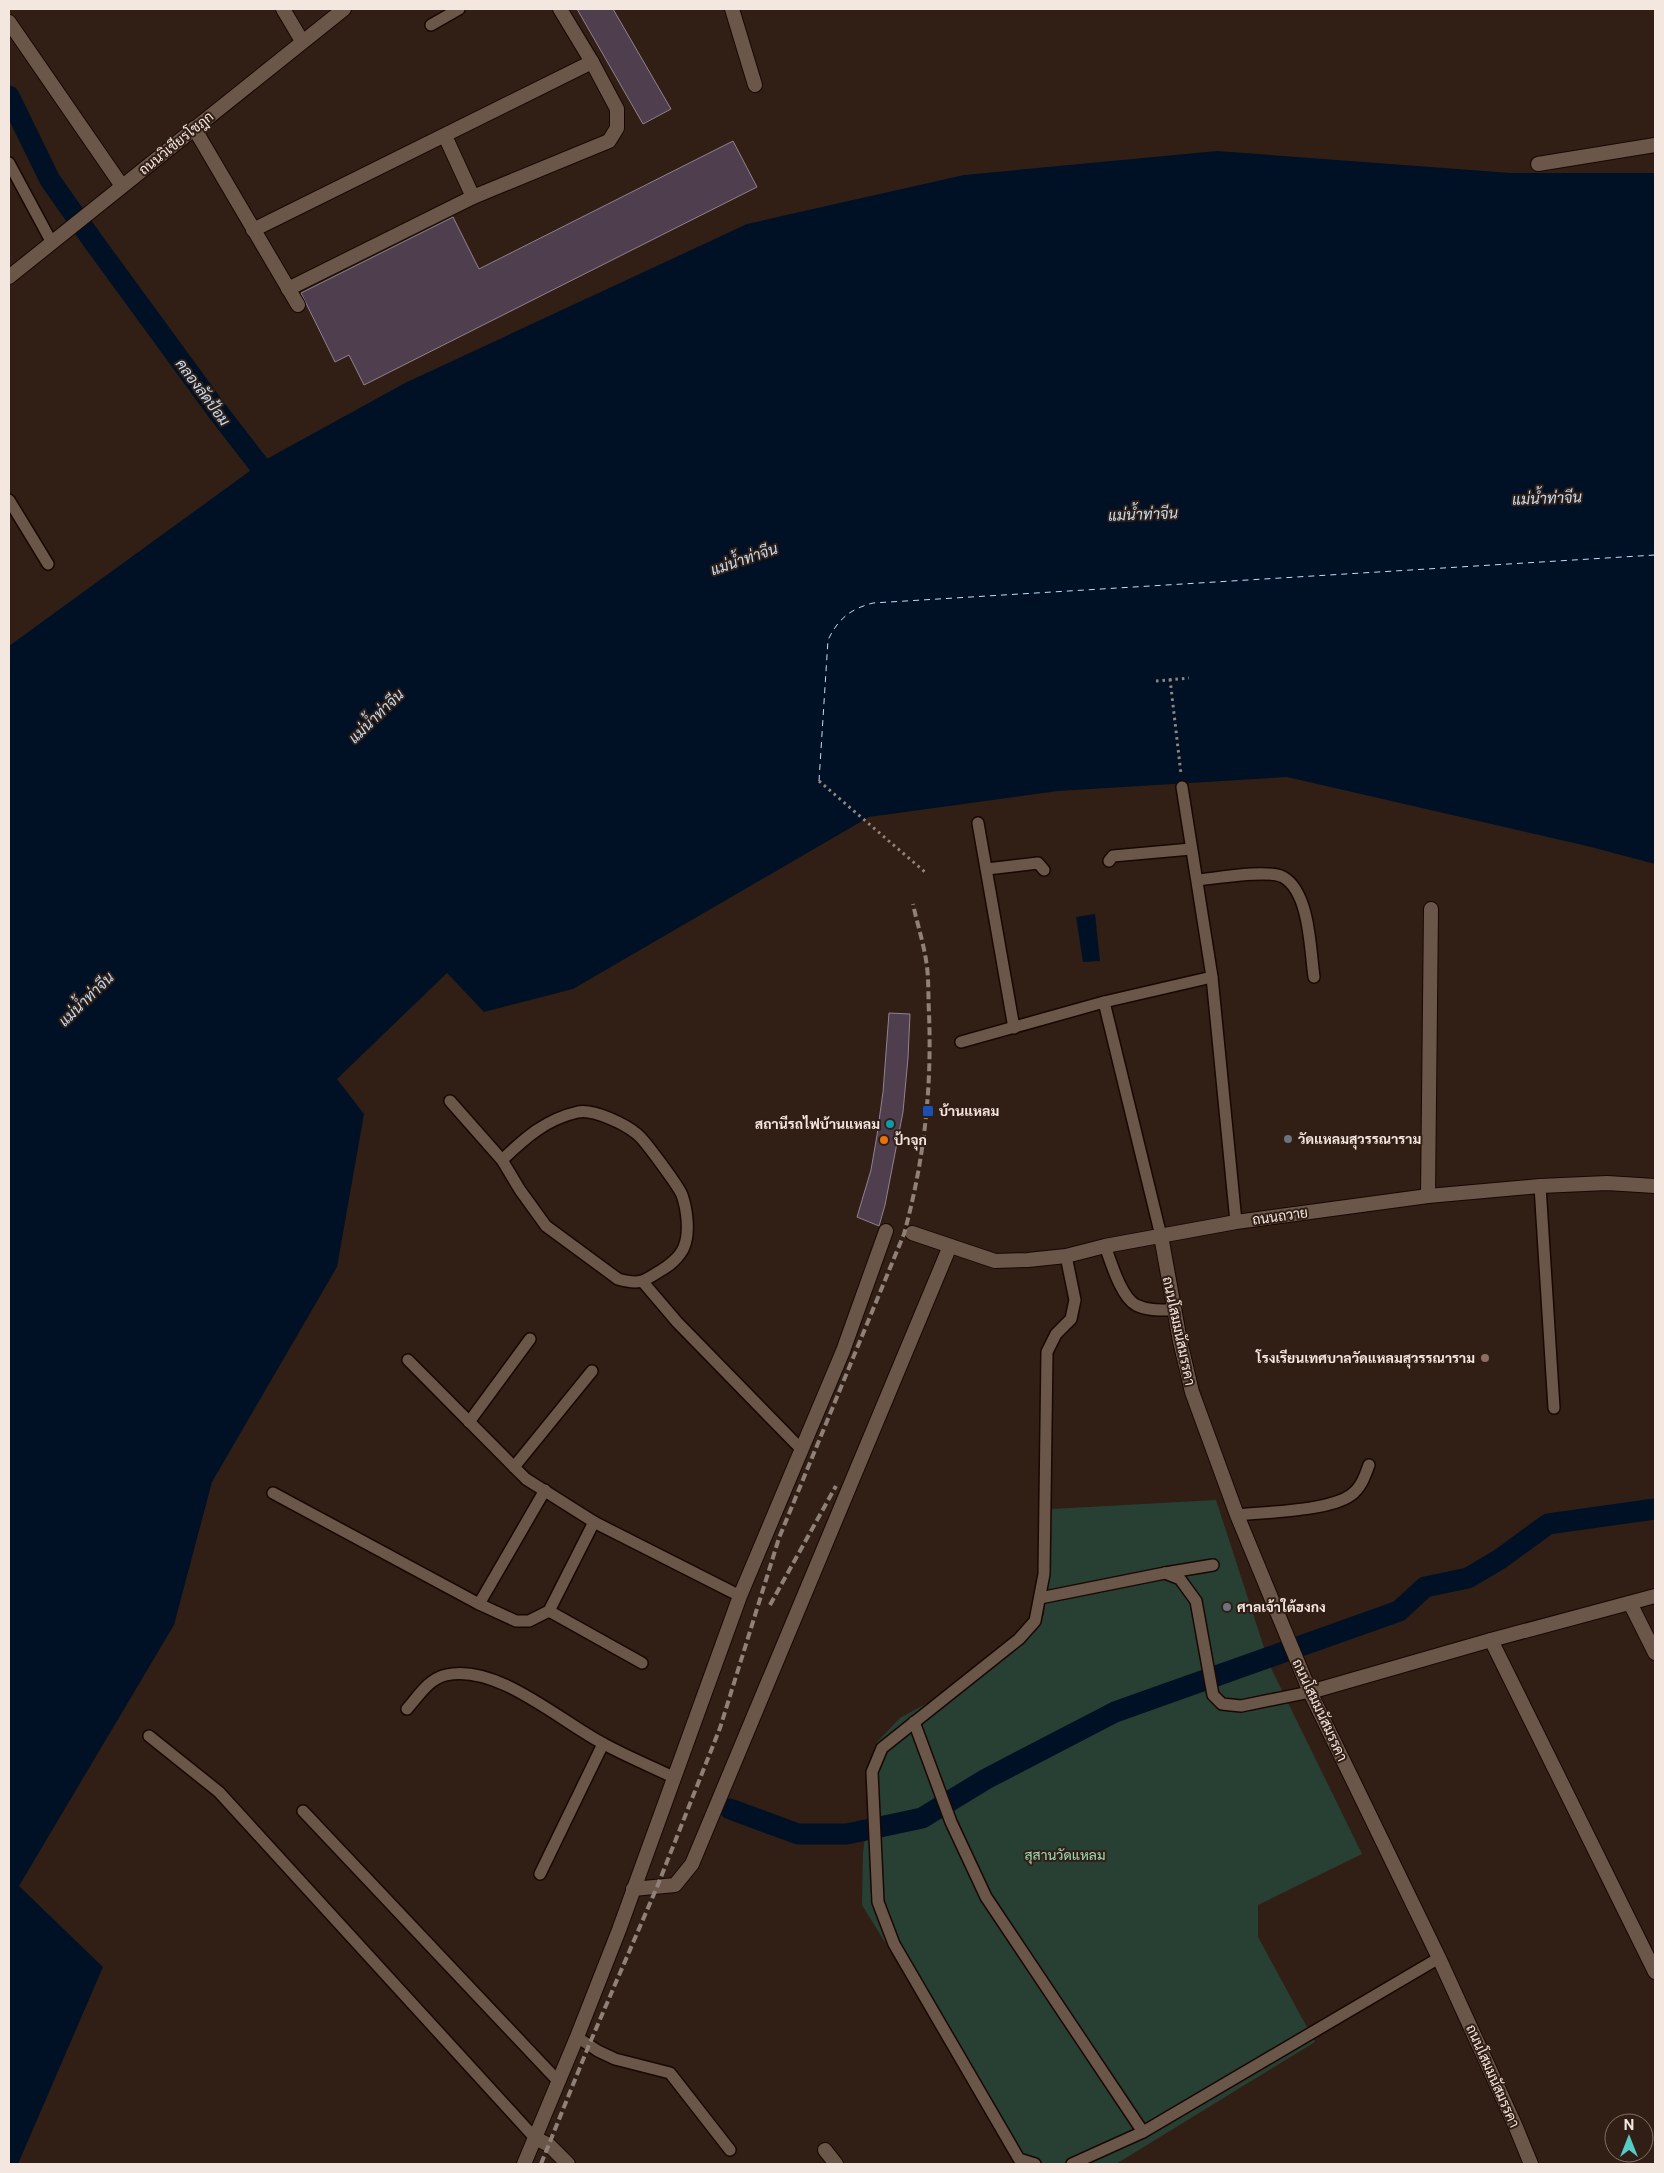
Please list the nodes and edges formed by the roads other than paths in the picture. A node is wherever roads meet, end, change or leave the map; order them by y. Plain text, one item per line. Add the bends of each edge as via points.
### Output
1 (283, 9) edge
2 (344, 9) edge
3 (459, 9) edge
4 (560, 9) edge
5 (732, 9) edge
6 (9, 22) edge
7 (432, 25) dead end
8 (302, 41) junction
9 (592, 62) junction
10 (756, 85) dead end
11 (194, 128) junction
12 (445, 136) junction
13 (1655, 146) edge
14 (9, 163) edge
15 (1538, 164) dead end
16 (122, 186) junction
17 (473, 197) junction
18 (254, 230) junction
19 (52, 244) junction
20 (9, 277) edge
21 (288, 290) junction
22 (298, 305) dead end
23 (9, 500) edge
24 (48, 564) dead end
25 (1182, 787) road end
26 (978, 823) dead end
27 (1191, 850) junction
28 (1109, 861) dead end
29 (988, 869) junction
30 (1044, 870) dead end
31 (1198, 880) junction
32 (1431, 909) dead end
33 (1212, 977) junction
34 (1314, 978) dead end
35 (1104, 1002) junction
36 (1014, 1028) junction
37 (961, 1042) dead end
38 (450, 1102) dead end
39 (502, 1160) junction
40 (1540, 1186) junction
41 (1655, 1186) edge
42 (1428, 1196) junction
43 (1236, 1222) junction
44 (886, 1230) dead end
45 (912, 1233) dead end
46 (1161, 1236) junction
47 (950, 1246) junction
48 (1105, 1246) junction
49 (1066, 1256) junction
50 (643, 1282) junction
51 (1174, 1310) junction
52 (530, 1339) dead end
53 (408, 1360) dead end
54 (592, 1371) dead end
55 (1554, 1408) dead end
56 (469, 1422) junction
57 (800, 1448) junction
58 (1369, 1465) dead end
59 (514, 1467) junction
60 (545, 1490) junction
61 (273, 1493) dead end
62 (1237, 1515) junction
63 (594, 1522) junction
64 (1213, 1565) dead end
65 (1164, 1572) junction
66 (740, 1596) junction
67 (1655, 1596) edge
68 (1040, 1598) junction
69 (1630, 1603) junction
70 (479, 1604) junction
71 (549, 1611) junction
72 (1491, 1640) junction
73 (1655, 1653) edge
74 (642, 1663) dead end
75 (1310, 1692) junction
76 (407, 1710) dead end
77 (914, 1722) junction
78 (149, 1736) dead end
79 (603, 1744) junction
80 (673, 1777) junction
81 (303, 1811) dead end
82 (540, 1874) dead end
83 (633, 1889) junction
84 (1439, 1958) junction
85 (1655, 1972) edge
86 (577, 2037) junction
87 (558, 2081) junction
88 (1143, 2132) junction
89 (535, 2138) junction
90 (730, 2150) dead end
91 (825, 2150) dead end
92 (524, 2164) edge
93 (568, 2164) edge
94 (836, 2164) edge
95 (1035, 2164) edge
96 (1072, 2164) edge
97 (1531, 2164) edge

1 - 8 street
2 - 8 street, ถนนวิเชียรโชฎก
3 - 7 lane
4 - 9 street
5 - 10 street
6 - 16 street
8 - 11 street, ถนนวิเชียรโชฎก
9 - 12 street
9 - 17 street via 617,109 617,128 609,141
11 - 16 street, ถนนวิเชียรโชฎก
11 - 18 street
12 - 17 street
12 - 18 street
13 - 15 street
14 - 19 lane
16 - 19 street, ถนนวิเชียรโชฎก
17 - 21 street
18 - 21 street
19 - 20 street, ถนนวิเชียรโชฎก
21 - 22 street
23 - 24 lane
25 - 27 lane
26 - 29 lane
27 - 28 lane via 1113,856
27 - 31 lane
29 - 30 lane via 1038,863
29 - 36 lane
31 - 33 lane
31 - 34 lane via 1261,874 1282,877 1295,888 1304,909
32 - 42 street
33 - 35 lane
33 - 43 lane
35 - 36 lane
35 - 46 lane
36 - 37 lane
38 - 39 lane
39 - 50 lane via 546,1226 618,1279
39 - 50 lane via 550,1121 580,1112 610,1118 638,1134 682,1194 688,1224 684,1247 670,1265
40 - 41 street, ถนนถวาย via 1607,1183
40 - 42 street, ถนนถวาย
40 - 55 lane
42 - 43 street, ถนนถวาย
43 - 46 street, ถนนถวาย
44 - 57 street via 843,1351
45 - 47 street, ถนนถวาย
46 - 48 street, ถนนถวาย
46 - 51 street, ถนนโสมมนัสมรรคา
47 - 49 street, ถนนถวาย via 995,1261
47 - 83 street via 692,1864 675,1885
48 - 49 street, ถนนถวาย
48 - 51 lane via 1124,1292 1134,1304 1149,1309
49 - 68 lane via 1075,1300 1071,1319 1056,1334 1047,1352 1044,1574
50 - 57 lane
51 - 62 street, ถนนโสมมนัสมรรคา via 1192,1392
52 - 56 lane
53 - 56 lane
54 - 59 lane
56 - 59 lane
57 - 66 street
58 - 62 lane via 1363,1481 1352,1495 1329,1504
59 - 60 lane
60 - 63 lane
60 - 70 lane
61 - 70 lane
62 - 75 street, ถนนโสมมนัสมรรคา
63 - 66 lane
63 - 71 lane
64 - 65 lane
65 - 68 lane
65 - 75 lane via 1180,1580 1196,1601 1213,1695 1222,1704 1241,1706
66 - 80 street
67 - 69 street
68 - 77 lane via 1035,1621 1018,1639
69 - 72 street
69 - 73 street
70 - 71 lane via 516,1621 529,1621
71 - 74 lane
72 - 75 street
72 - 85 street
75 - 84 street, ถนนโสมมนัสมรรคา
76 - 79 lane via 432,1680 446,1674 470,1674 511,1686
77 - 88 lane via 951,1822 986,1897
77 - 95 lane via 882,1748 872,1772 878,1902 894,1944 1018,2159
78 - 89 lane via 219,1792
79 - 80 lane
79 - 82 lane
80 - 83 street
81 - 87 lane
83 - 86 street
84 - 88 lane
84 - 97 street, ถนนโสมมนัสมรรคา
86 - 87 street
86 - 90 lane via 615,2059 670,2073
87 - 89 street
88 - 96 lane
89 - 92 street
89 - 93 street via 549,2145
91 - 94 street

